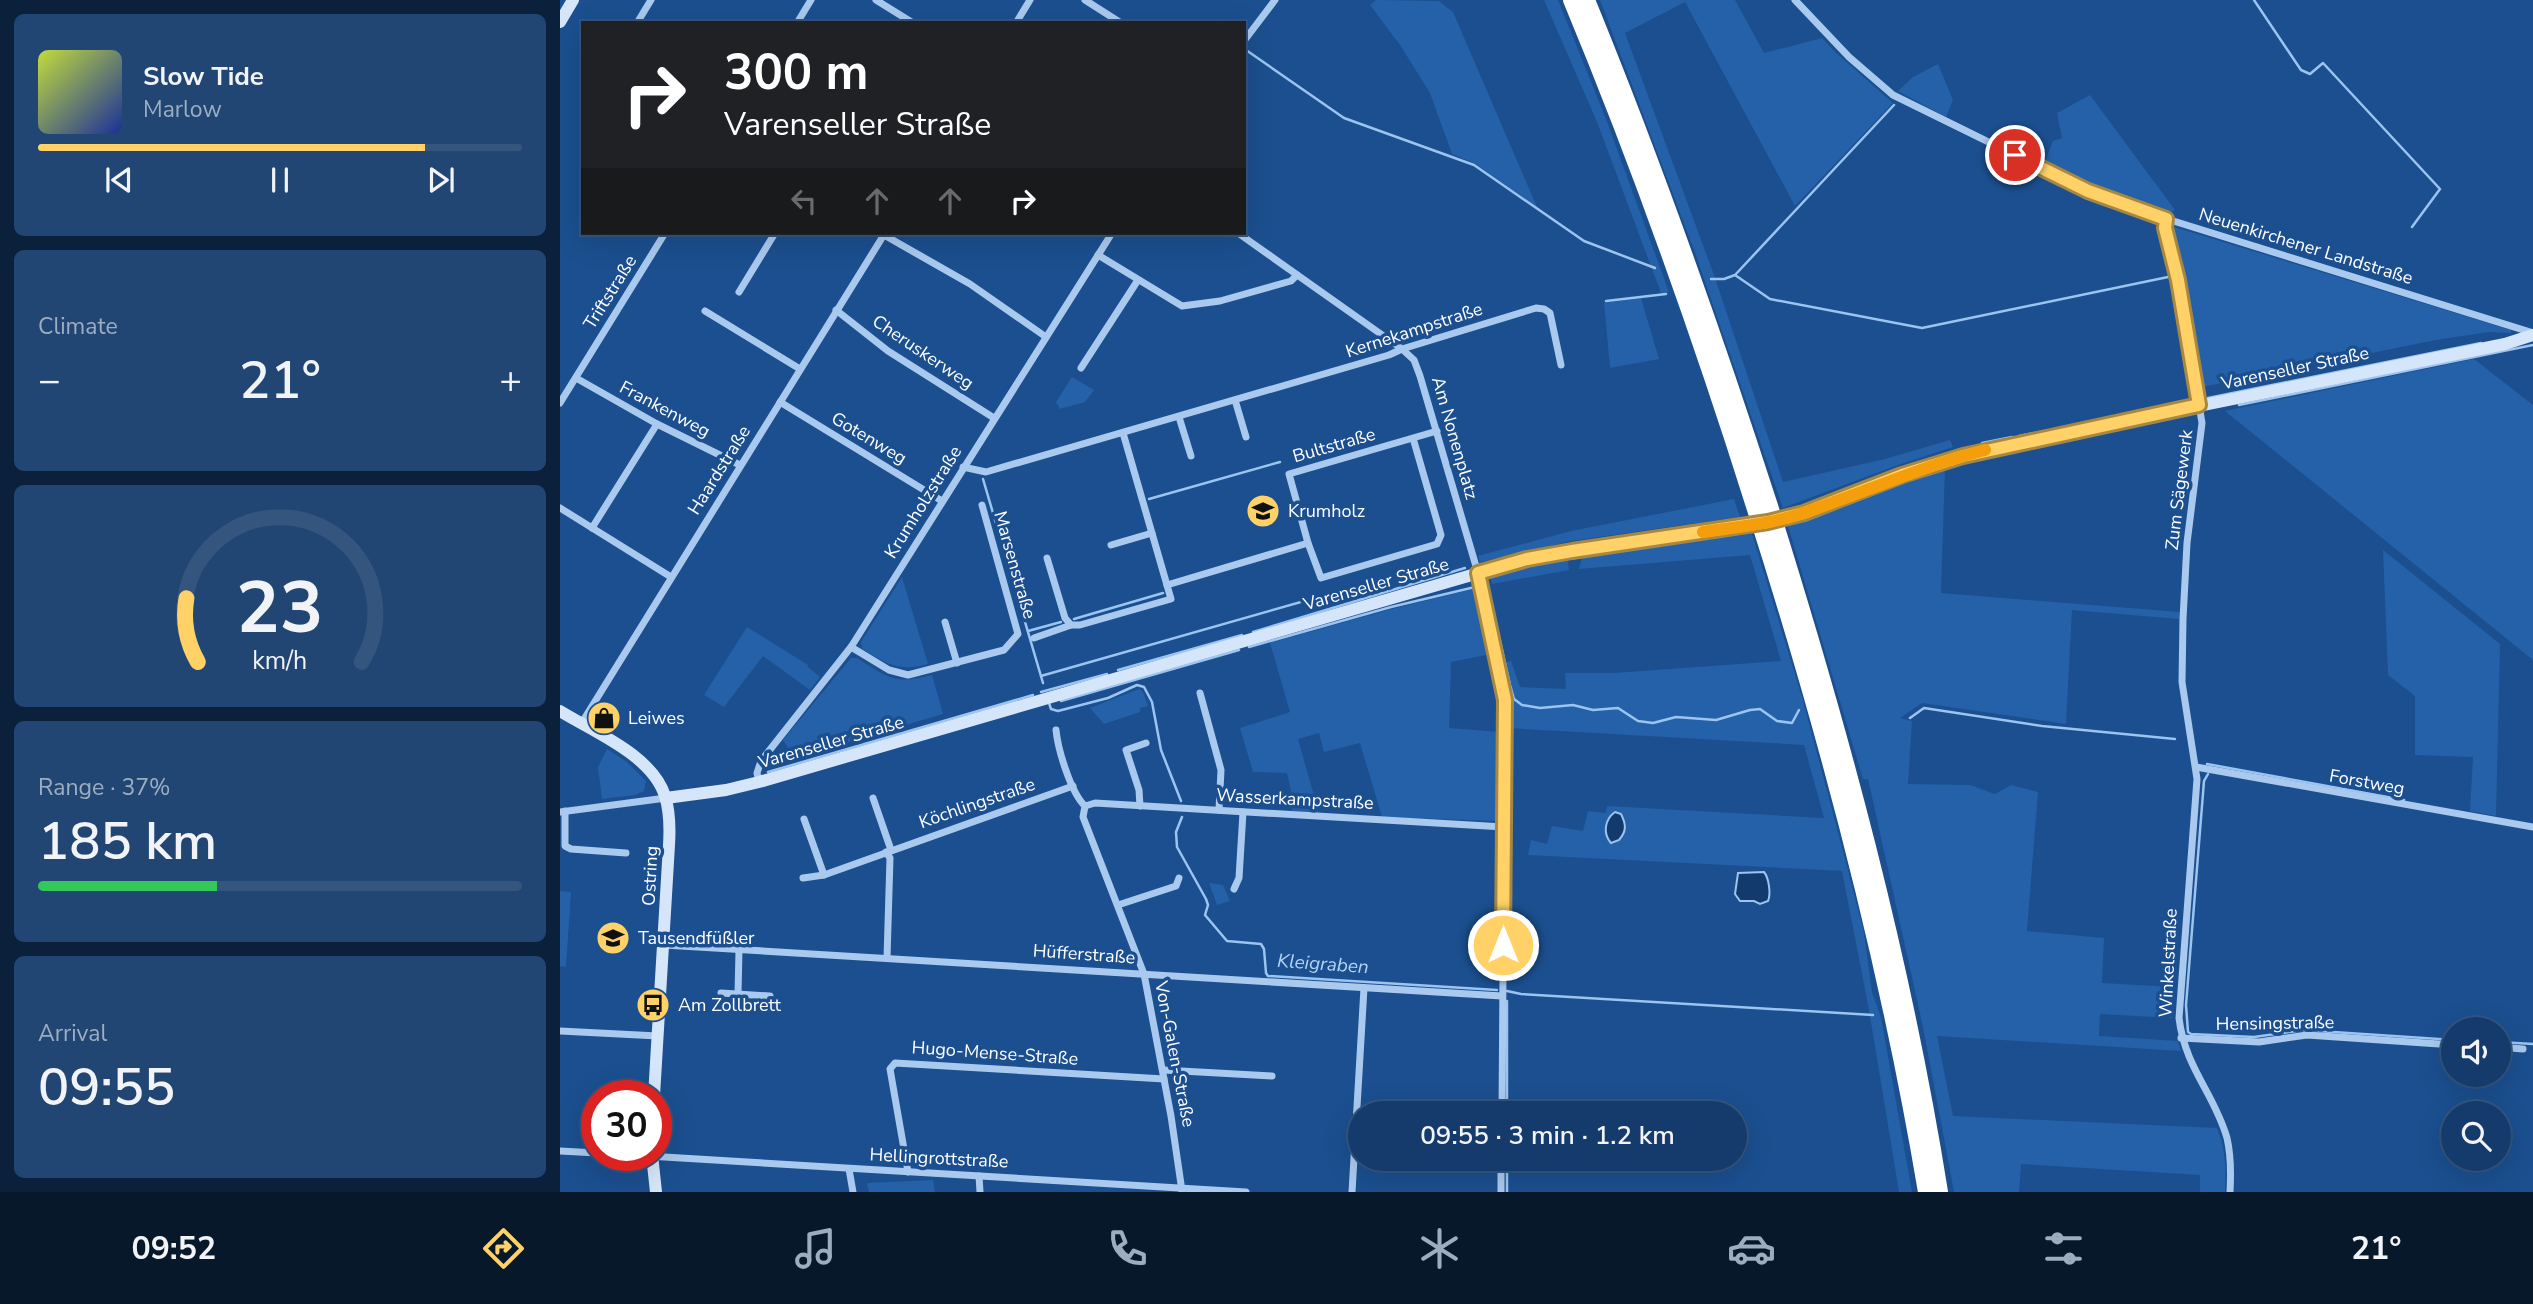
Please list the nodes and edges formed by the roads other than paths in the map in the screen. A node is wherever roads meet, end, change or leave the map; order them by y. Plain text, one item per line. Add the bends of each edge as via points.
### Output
1 (573, 0) edge
2 (651, 0) edge
3 (811, 0) edge
4 (876, 0) edge
5 (1030, 0) edge
6 (1084, 0) edge
7 (1571, 0) edge
8 (1587, 0) edge
9 (1795, 0) edge
10 (1272, 1) edge
11 (638, 21) edge
12 (798, 21) edge
13 (910, 21) edge
14 (1017, 21) edge
15 (1118, 21) edge
16 (560, 22) edge
17 (1246, 38) edge
18 (2166, 219) junction
19 (664, 235) edge
20 (774, 235) edge
21 (884, 235) edge
22 (887, 235) edge
23 (1111, 235) edge
24 (1241, 235) edge
25 (1098, 255) junction
26 (1297, 275) junction
27 (1138, 279) junction
28 (738, 292) dead end
29 (836, 310) junction
30 (705, 312) dead end
31 (2533, 334) edge
32 (1046, 337) junction
33 (1402, 349) junction
34 (1561, 365) dead end
35 (1081, 368) dead end
36 (800, 369) junction
37 (576, 378) junction
38 (1235, 400) junction
39 (780, 402) junction
40 (560, 403) edge
41 (2199, 405) junction
42 (1179, 417) junction
43 (994, 418) junction
44 (657, 424) junction
45 (1437, 431) junction
46 (1123, 433) junction
47 (1246, 438) dead end
48 (1413, 438) junction
49 (1191, 456) dead end
50 (740, 465) junction
51 (963, 467) junction
52 (942, 501) junction
53 (982, 505) dead end
54 (560, 508) edge
55 (592, 528) junction
56 (1152, 533) junction
57 (1308, 543) junction
58 (1111, 545) dead end
59 (1047, 558) dead end
60 (1478, 573) junction
61 (671, 577) junction
62 (1167, 585) junction
63 (945, 622) dead end
64 (1071, 625) junction
65 (1034, 638) dead end
66 (851, 647) junction
67 (957, 663) junction
68 (1200, 694) dead end
69 (560, 711) edge
70 (581, 724) junction
71 (1056, 730) dead end
72 (1146, 743) dead end
73 (2196, 767) junction
74 (760, 782) junction
75 (1073, 786) junction
76 (666, 798) junction
77 (873, 798) dead end
78 (1085, 806) junction
79 (1140, 806) junction
80 (1219, 810) junction
81 (563, 812) edge
82 (1243, 812) junction
83 (804, 819) dead end
84 (1504, 827) junction
85 (2533, 827) edge
86 (889, 851) junction
87 (626, 853) dead end
88 (824, 875) junction
89 (803, 878) dead end
90 (1179, 878) dead end
91 (1234, 889) dead end
92 (1118, 905) junction
93 (664, 945) junction
94 (740, 950) junction
95 (887, 958) junction
96 (1144, 974) junction
97 (1364, 988) junction
98 (721, 993) dead end
99 (737, 994) junction
100 (770, 996) dead end
101 (1502, 996) junction
102 (560, 1031) edge
103 (658, 1037) junction
104 (2181, 1038) junction
105 (2441, 1044) edge
106 (2511, 1048) edge
107 (2523, 1049) dead end
108 (1163, 1070) junction
109 (1272, 1076) dead end
110 (1164, 1079) junction
111 (655, 1080) edge
112 (1502, 1101) edge
113 (560, 1151) edge
114 (581, 1152) edge
115 (672, 1157) edge
116 (849, 1169) junction
117 (654, 1171) edge
118 (1501, 1171) edge
119 (908, 1172) junction
120 (979, 1176) junction
121 (1068, 1182) junction
122 (1182, 1190) edge
123 (656, 1192) edge
124 (853, 1192) edge
125 (979, 1192) edge
126 (1070, 1192) edge
127 (1246, 1192) edge
128 (1352, 1192) edge
129 (1501, 1192) edge
130 (1926, 1192) edge
131 (1941, 1192) edge
132 (2230, 1192) edge

1 - 16 main road
2 - 11 street
3 - 12 street
4 - 13 street
5 - 14 street
6 - 15 street
7 - 130 highway via 1678,281 1794,630 1874,932
8 - 131 highway via 1683,251 1808,626 1856,794 1891,942
9 - 18 street, Neuenkirchener Landstraße via 1849,57 1893,94 2088,191
10 - 17 street
18 - 31 street, Neuenkirchener Landstraße
18 - 41 street, Zum Sägewerk
19 - 37 street, Triftstraße
20 - 28 street
21 - 29 street, Haardstraße
22 - 32 street via 971,284
23 - 25 street, Krumholzstraße
24 - 26 street, Am Nonenplatz
25 - 27 street
25 - 32 street, Krumholzstraße
26 - 27 street via 1291,281 1190,306 1175,303
26 - 33 street, Am Nonenplatz
27 - 35 street
29 - 36 street, Haardstraße
29 - 43 street, Cheruskerweg via 888,351
30 - 36 street
31 - 41 main road, Varenseller Straße
32 - 43 street, Krumholzstraße
33 - 34 street, Kernekampstraße via 1535,308 1550,313
33 - 38 street, Kernekampstraße
33 - 45 street, Am Nonenplatz via 1414,360
36 - 39 street, Haardstraße
37 - 40 street, Triftstraße
37 - 44 street, Frankenweg
38 - 42 street, Kernekampstraße
38 - 47 street
39 - 50 street, Haardstraße
39 - 52 street, Gotenweg
41 - 60 main road, Varenseller Straße, bridge via 1963,456 1804,513 1527,559
41 - 73 street, Zum Sägewerk via 2202,423 2187,543 2182,682
42 - 46 street, Kernekampstraße
42 - 49 street
43 - 51 street, Krumholzstraße
44 - 50 street, Frankenweg
44 - 55 street
45 - 48 street, Bultstraße
45 - 60 street, Am Nonenplatz
46 - 51 street, Kernekampstraße via 986,472
46 - 56 street
48 - 57 street, Bultstraße via 1289,474
48 - 57 street via 1441,535 1437,544 1321,578
50 - 61 street, Haardstraße
51 - 52 street, Krumholzstraße
52 - 66 street, Krumholzstraße
53 - 67 street, Marsenstraße via 1018,634 1004,650
54 - 55 street
55 - 61 street
56 - 58 street
56 - 62 street
57 - 62 street
59 - 64 street
60 - 74 main road, Varenseller Straße
60 - 84 street, Am Nonenplatz via 1505,700
61 - 70 street, Haardstraße
62 - 64 street via 1171,599
63 - 67 street
64 - 65 street
66 - 67 street via 899,674
66 - 74 street, Krumholzstraße via 761,761
68 - 80 street via 1221,770
69 - 70 main road, Ostring
70 - 76 main road, Ostring via 643,764
71 - 75 street, Von-Galen-Straße
72 - 79 street via 1126,750
73 - 85 street, Forstweg
73 - 104 street, Winkelstraße
74 - 76 main road, Varenseller Straße
75 - 78 street, Von-Galen-Straße
75 - 86 street, Köchlingstraße
76 - 81 street, Varenseller Straße
76 - 93 main road, Ostring via 670,818
77 - 86 street
78 - 79 street, Wasserkampstraße
78 - 92 street, Von-Galen-Straße via 1083,817
79 - 80 street, Wasserkampstraße
80 - 82 street, Wasserkampstraße
81 - 87 street via 565,846
82 - 84 street, Wasserkampstraße
82 - 91 street via 1239,878
83 - 88 street
84 - 101 street, Am Nonenplatz
86 - 88 street, Köchlingstraße
86 - 95 street
88 - 89 street, Köchlingstraße
90 - 92 street via 1175,886
92 - 96 street, Von-Galen-Straße
93 - 94 street, Hüfferstraße
93 - 103 main road, Ostring
94 - 95 street, Hüfferstraße
94 - 99 street
95 - 96 street, Hüfferstraße
96 - 97 street, Hüfferstraße
96 - 108 street, Von-Galen-Straße
97 - 101 street, Hüfferstraße
97 - 128 street
98 - 99 street
99 - 100 street
101 - 112 street, Am Nonenplatz
102 - 103 street
103 - 111 main road, Ostring
104 - 105 street, Hensingstraße via 2259,1042 2307,1035
104 - 132 street, Winkelstraße via 2227,1139
106 - 107 street
108 - 109 street
108 - 110 street, Von-Galen-Straße
110 - 119 street, Hugo-Mense-Straße via 895,1063 890,1069
110 - 122 street, Von-Galen-Straße
113 - 114 street
115 - 116 street, Hellingrottstraße
116 - 119 street, Hellingrottstraße
116 - 124 street
117 - 123 main road
118 - 129 street
119 - 120 street, Hellingrottstraße
120 - 121 street, Hellingrottstraße
120 - 125 street
121 - 122 street, Hellingrottstraße
121 - 126 street
122 - 127 street, Hellingrottstraße

